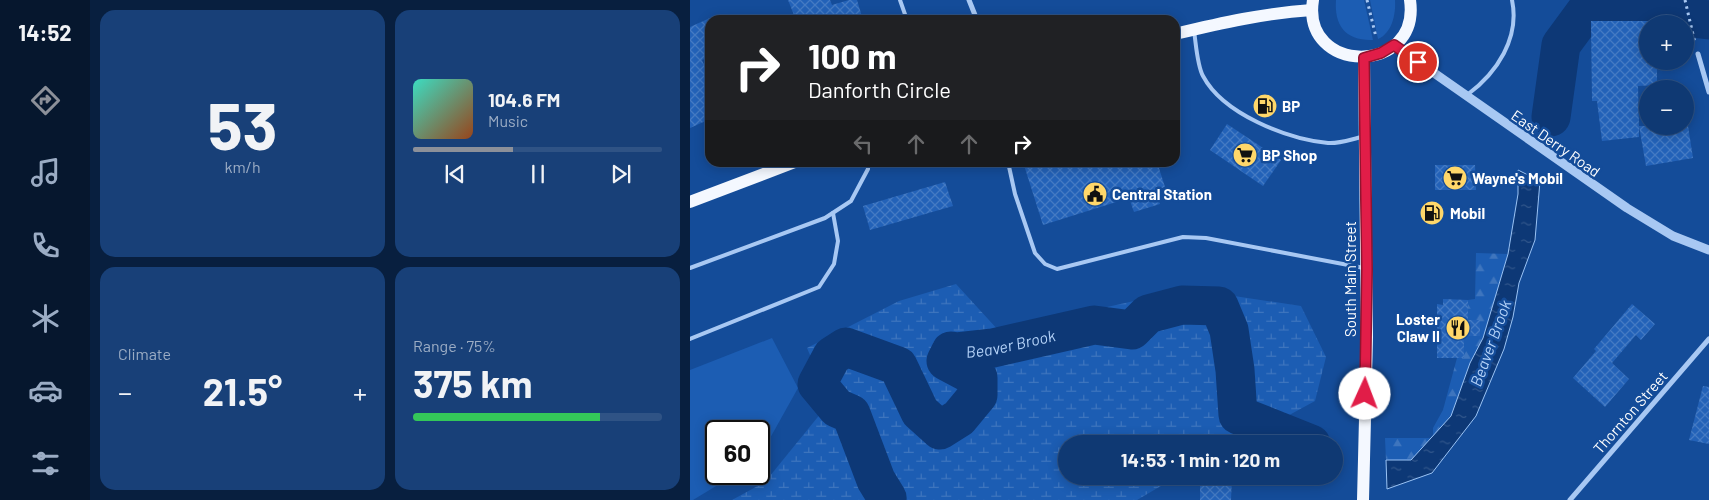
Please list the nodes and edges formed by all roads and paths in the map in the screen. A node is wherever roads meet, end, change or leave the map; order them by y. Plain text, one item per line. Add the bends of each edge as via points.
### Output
1 (900, 0) edge
2 (969, 0) edge
3 (1367, 0) edge
4 (1410, 0) edge
5 (1512, 0) edge
6 (1685, 0) edge
7 (1312, 5) edge
8 (905, 15) edge
9 (975, 15) edge
10 (1688, 15) edge
11 (1194, 30) junction
12 (1180, 33) edge
13 (1376, 38) dead end
14 (1394, 45) junction
15 (1698, 54) dead end
16 (1364, 58) junction
17 (1709, 92) edge
18 (1465, 96) junction
19 (1365, 137) junction
20 (773, 167) edge
21 (868, 167) edge
22 (1009, 167) edge
23 (690, 202) edge
24 (833, 213) junction
25 (1709, 250) edge
26 (690, 268) edge
27 (1367, 269) junction
28 (1436, 321) dead end
29 (1419, 323) dead end
30 (690, 339) edge
31 (1709, 340) edge
32 (1363, 498) edge
33 (1570, 500) edge

1 - 8 lane
2 - 9 street
3 - 13 path
4 - 14 main road via 1407,26
5 - 18 lane via 1514,20 1503,56 1490,74
6 - 10 path
7 - 11 main road
7 - 16 main road via 1316,27 1325,42 1347,56
11 - 12 main road
11 - 19 lane via 1202,75 1222,100 1262,125 1294,137 1330,143
14 - 16 main road
14 - 18 street, East Derry Road
15 - 17 street
16 - 19 main road, South Main Street
18 - 25 street, East Derry Road via 1635,214 1673,236
19 - 27 main road, South Main Street
20 - 23 main road
21 - 24 lane via 851,200
22 - 27 lane via 1035,253 1045,264 1057,269 1183,237 1206,238
24 - 26 lane
24 - 30 lane via 838,241 834,264 819,287
27 - 32 main road, South Main Street
28 - 29 path
31 - 33 street, Thornton Street

